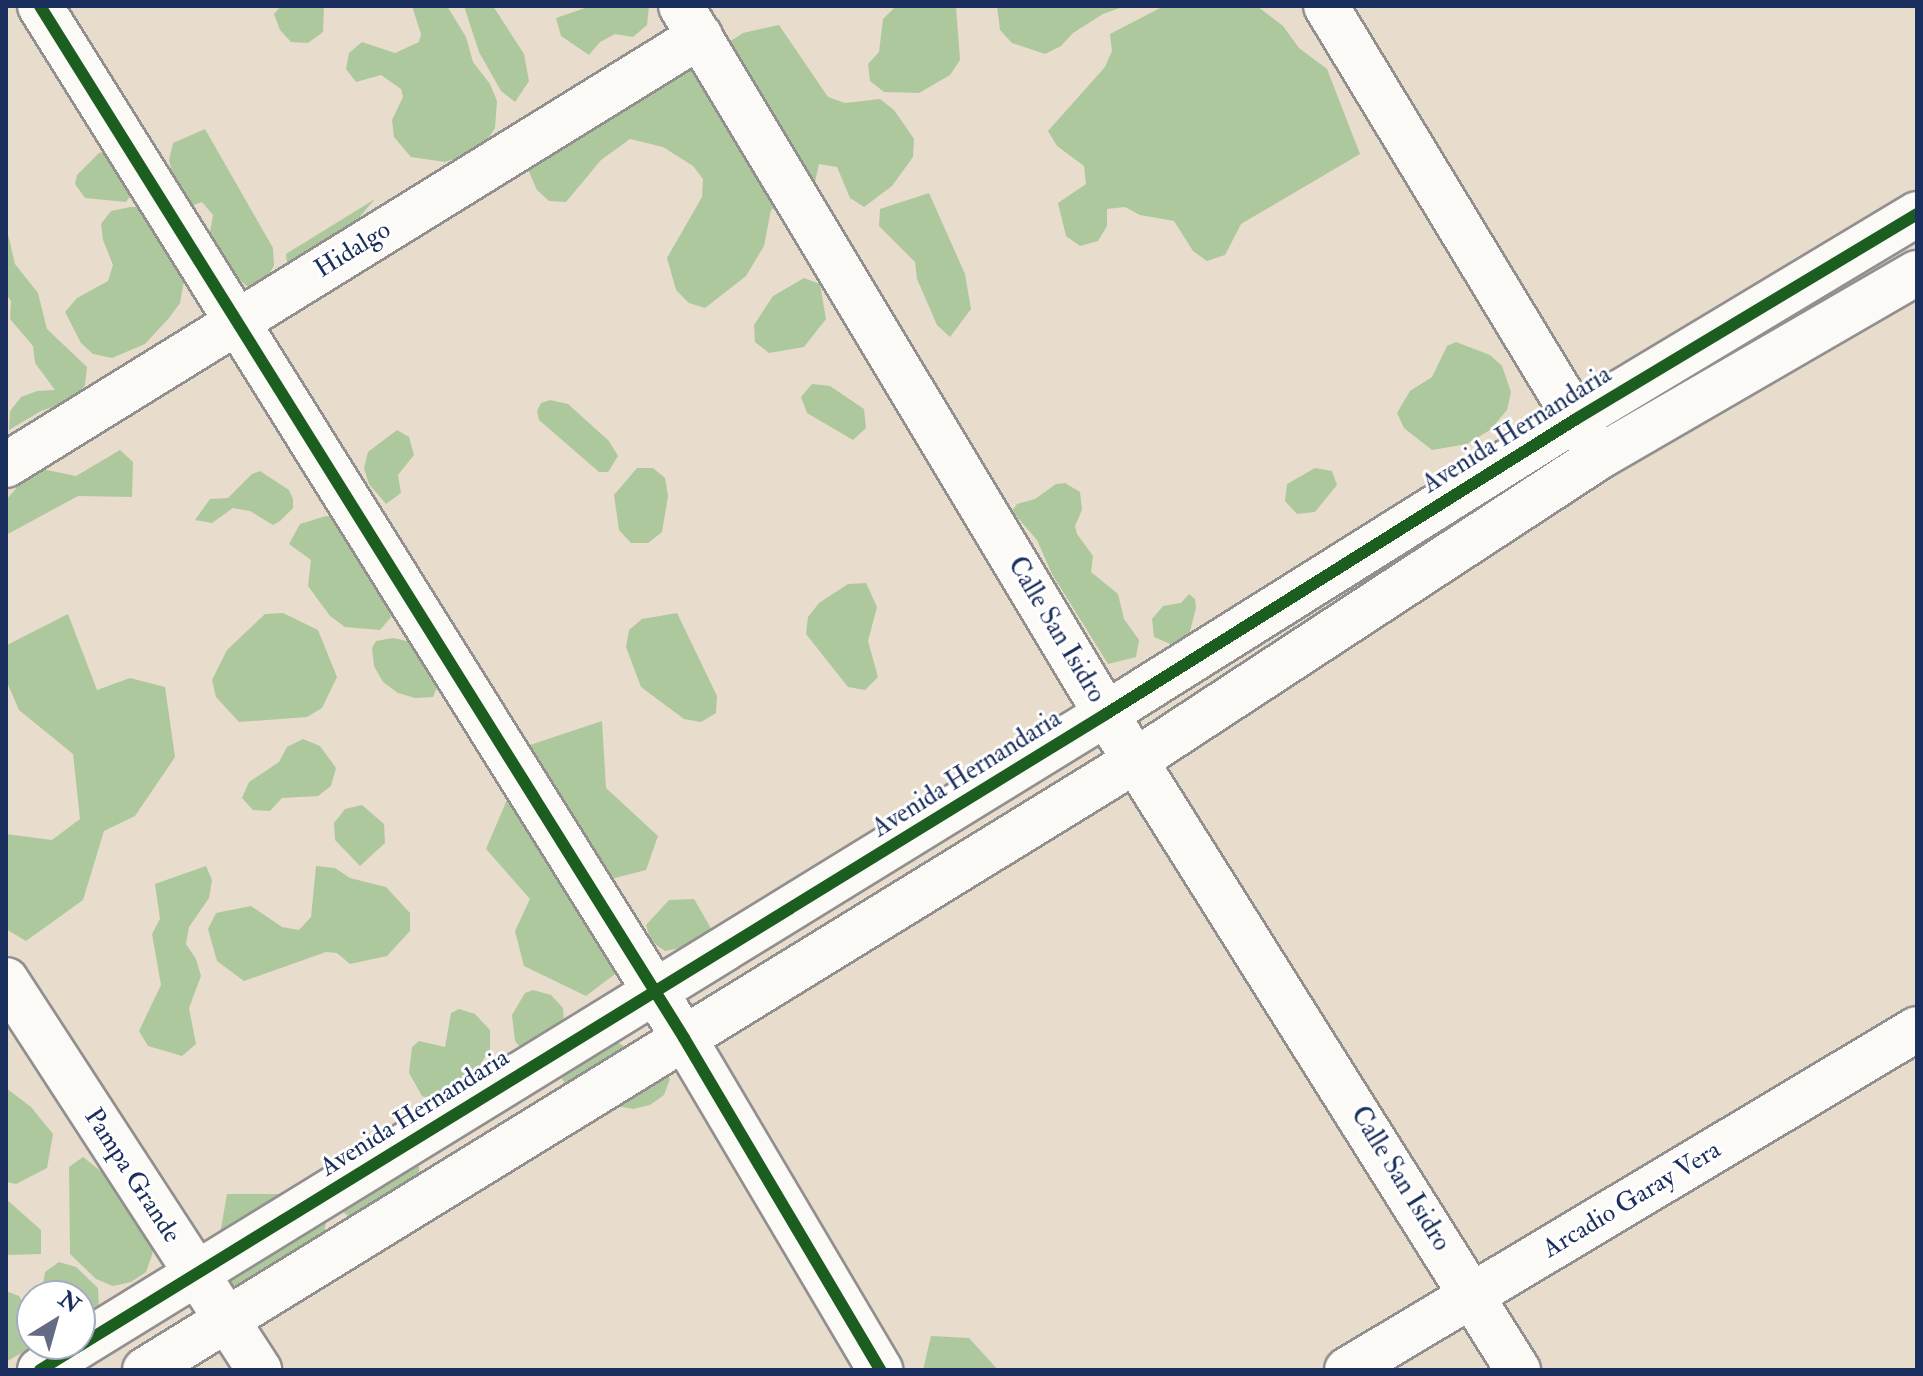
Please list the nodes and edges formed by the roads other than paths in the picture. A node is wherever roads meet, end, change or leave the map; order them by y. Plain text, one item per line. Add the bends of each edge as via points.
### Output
1 (40, 6) edge
2 (1326, 6) edge
3 (690, 21) edge
4 (1917, 214) edge
5 (1917, 273) edge
6 (237, 322) junction
7 (1576, 419) junction
8 (1599, 457) junction
9 (6, 465) edge
10 (1106, 714) junction
11 (1138, 759) junction
12 (6, 980) edge
13 (655, 992) junction
14 (1917, 1029) edge
15 (684, 1038) junction
16 (195, 1274) junction
17 (1472, 1295) junction
18 (123, 1318) junction
19 (228, 1320) junction
20 (151, 1369) edge
21 (40, 1370) edge
22 (259, 1370) edge
23 (880, 1370) edge
24 (1347, 1370) edge
25 (1518, 1370) edge

1 - 6 street
2 - 7 street
3 - 6 street, Hidalgo
3 - 10 street, Calle San Isidro
4 - 7 street, Avenida Hernandaria
5 - 8 street
6 - 9 street, Hidalgo
6 - 13 street
7 - 8 street
7 - 10 street, Avenida Hernandaria
8 - 11 street
10 - 11 street, Calle San Isidro
10 - 13 street, Avenida Hernandaria
11 - 15 street
11 - 17 street, Calle San Isidro
12 - 16 street, Pampa Grande
13 - 15 street
13 - 16 street, Avenida Hernandaria
14 - 17 street, Arcadio Garay Vera
15 - 19 street
15 - 23 street
16 - 18 street, Avenida Hernandaria
16 - 19 street, Pampa Grande
17 - 24 street, Arcadio Garay Vera
17 - 25 street, Calle San Isidro
18 - 20 street
18 - 21 street, Avenida Hernandaria
19 - 20 street
19 - 22 street, Pampa Grande

